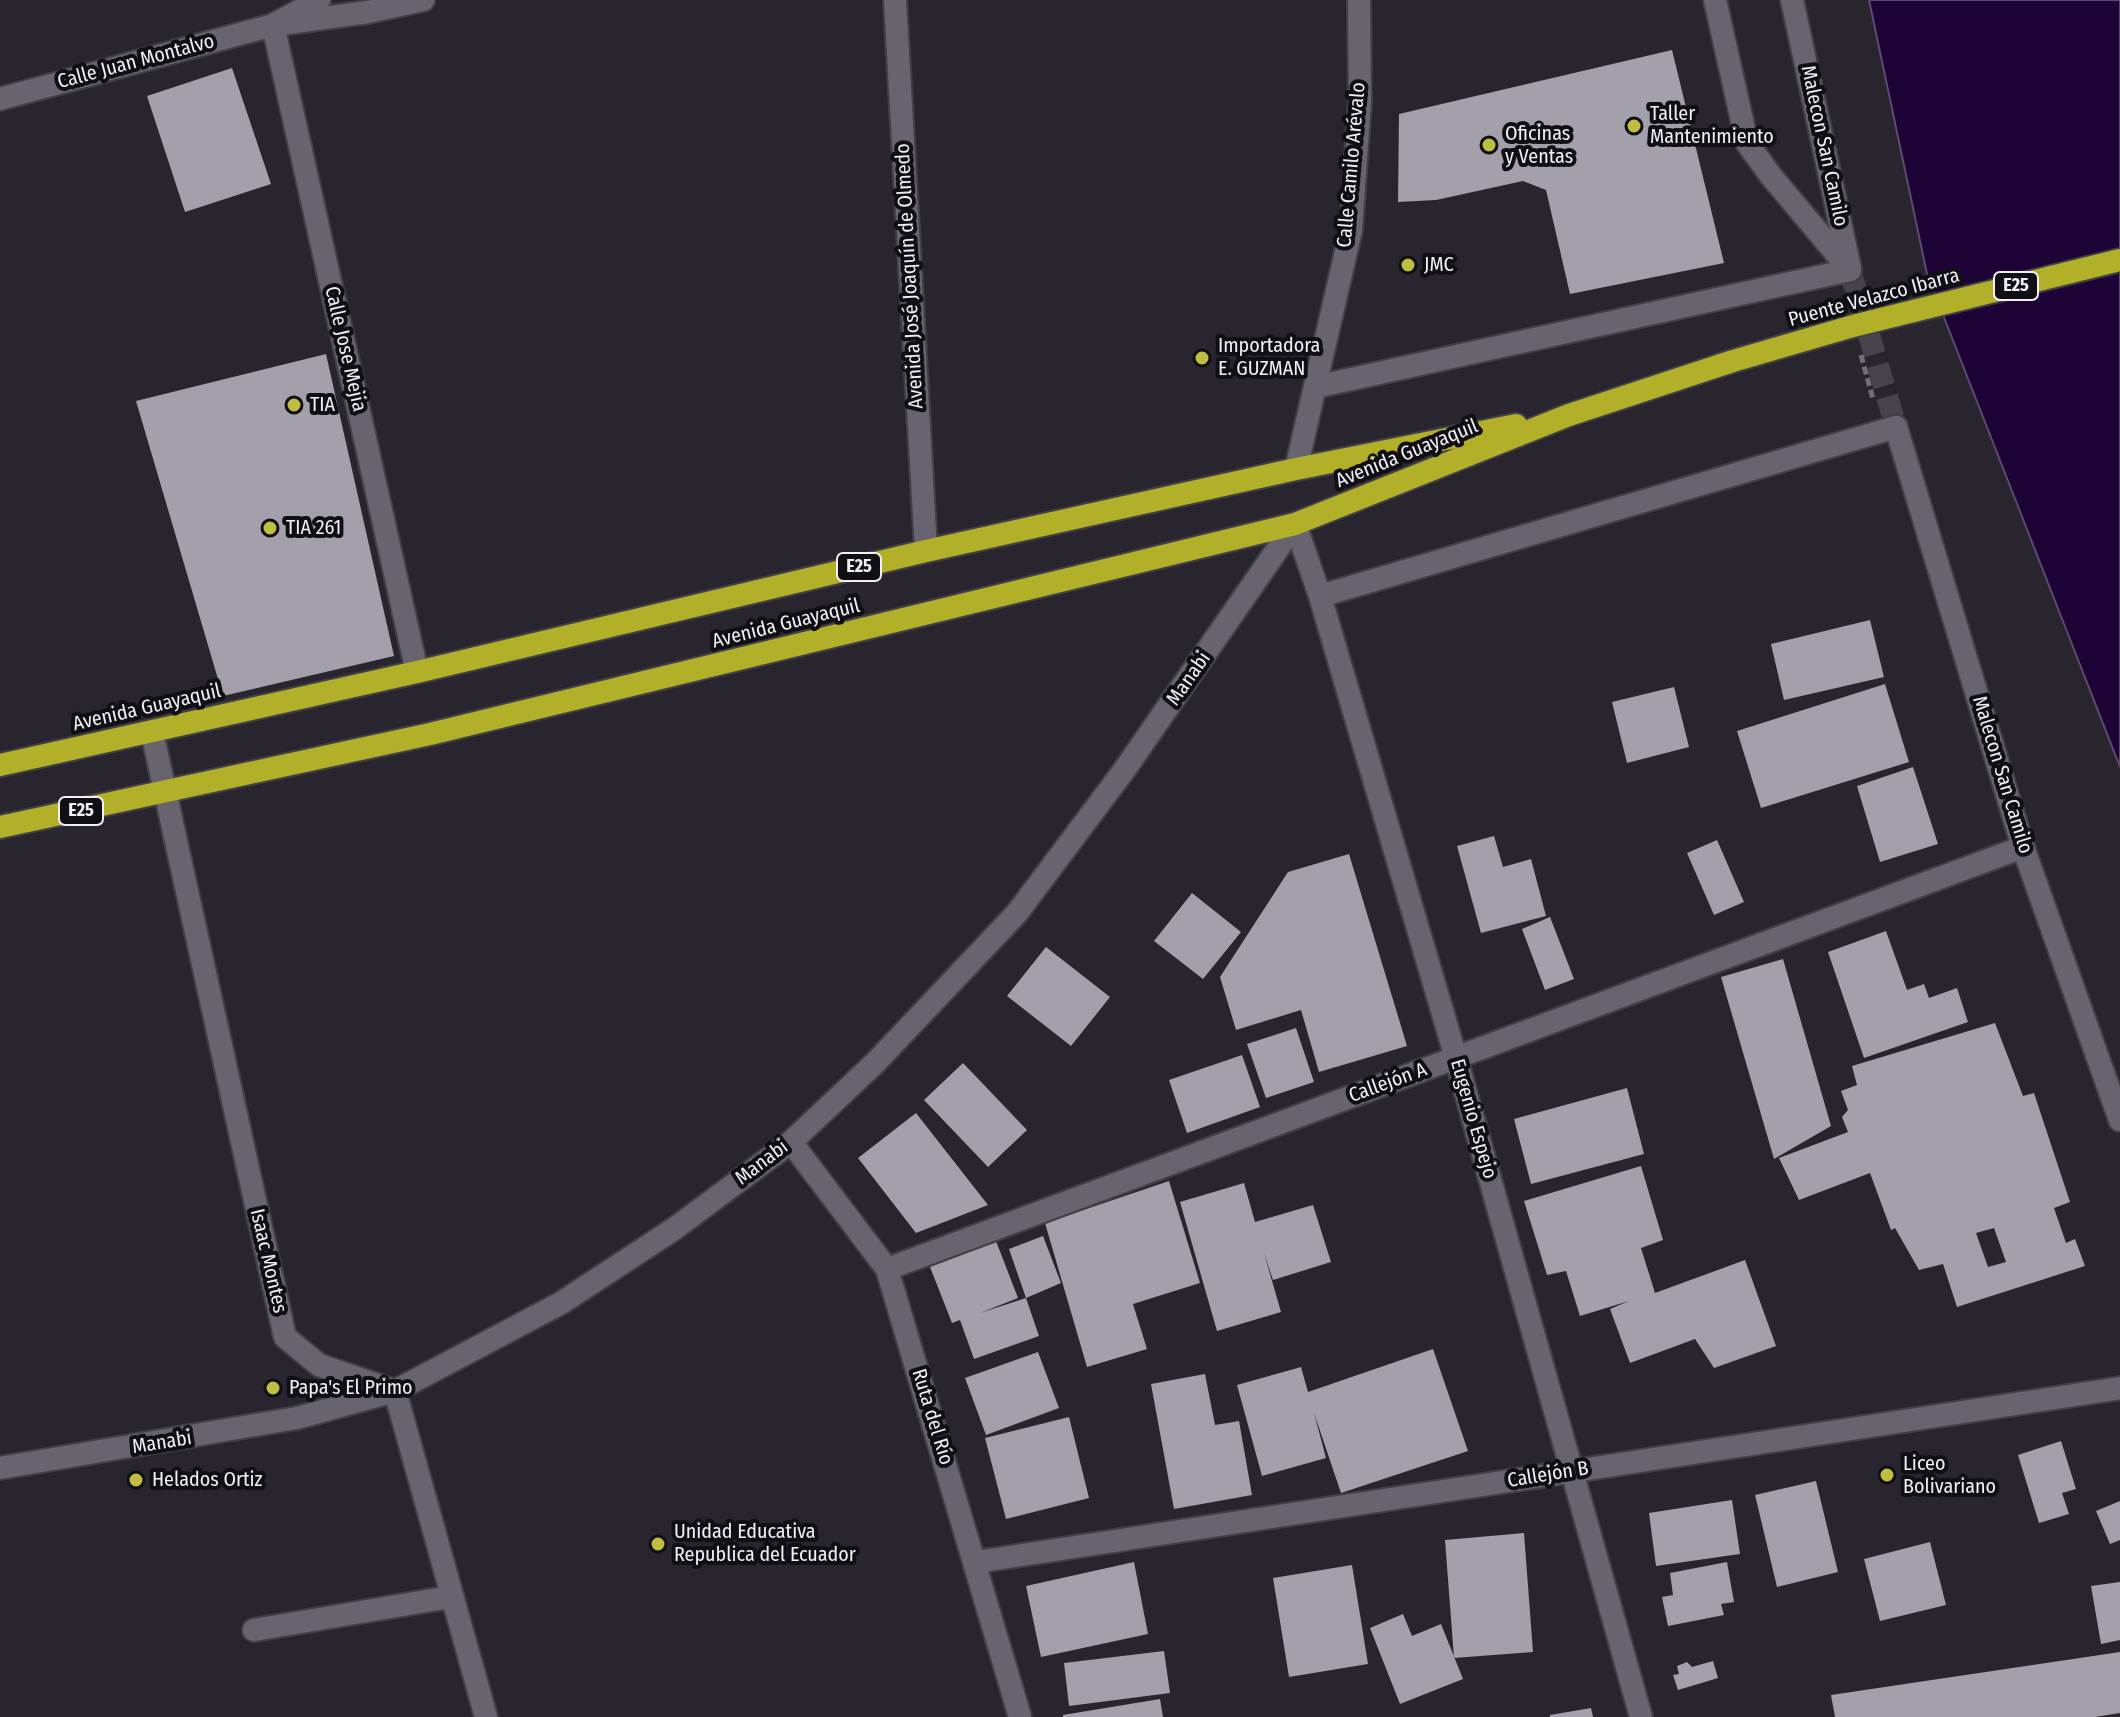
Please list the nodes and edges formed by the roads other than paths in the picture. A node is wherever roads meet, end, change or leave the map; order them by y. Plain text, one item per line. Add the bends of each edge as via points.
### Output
1 (319, 0) edge
2 (423, 0) edge
3 (895, 0) edge
4 (1359, 0) edge
5 (1715, 0) edge
6 (1792, 0) edge
7 (273, 25) junction
8 (0, 99) edge
9 (2120, 260) edge
10 (1850, 270) junction
11 (1733, 361) joint
12 (1315, 387) junction
13 (1569, 415) junction
14 (1296, 469) junction
15 (1295, 524) junction
16 (926, 551) junction
17 (1320, 596) junction
18 (417, 672) junction
19 (152, 732) junction
20 (0, 765) edge
21 (163, 794) junction
22 (0, 827) edge
23 (2023, 847) junction
24 (1456, 1058) junction
25 (2120, 1120) edge
26 (791, 1142) junction
27 (887, 1269) junction
28 (2120, 1388) edge
29 (395, 1391) junction
30 (0, 1468) edge
31 (1571, 1471) junction
32 (976, 1562) junction
33 (450, 1597) junction
34 (254, 1630) dead end
35 (486, 1717) edge
36 (1020, 1717) edge
37 (1641, 1717) edge

1 - 7 street, Calle Juan Montalvo
2 - 7 street, Calle Juan Montalvo
3 - 16 street, Avenida José Joaquín de Olmedo
4 - 12 street, Calle Camilo Arévalo via 1360,101 1351,230
5 - 10 street, Malecon San Camilo via 1747,143
6 - 10 street, Malecon San Camilo
7 - 8 street, Calle Juan Montalvo
7 - 18 street, Calle Jose Mejia
9 - 11 highway, Puente Velazco Ibarra / E25
10 - 12 street
11 - 13 highway, Avenida Guayaquil / E25
12 - 14 street, Calle Camilo Arévalo
13 - 14 highway, Avenida Guayaquil / E25
13 - 15 highway, Avenida Guayaquil / E25
14 - 16 highway, Avenida Guayaquil / E25
15 - 17 street, Eugenio Espejo
15 - 21 highway, Avenida Guayaquil / E25 via 445,731
15 - 26 street, Manabi via 1017,913 876,1062
16 - 18 highway, Avenida Guayaquil / E25
17 - 23 street, Malecon San Camilo via 1896,427
17 - 24 street, Eugenio Espejo
18 - 19 highway, Avenida Guayaquil / E25
19 - 20 highway, Avenida Guayaquil / E25
19 - 21 street, Isaac Montes
21 - 22 highway, Avenida Guayaquil / E25
21 - 29 street, Isaac Montes via 285,1337 319,1365
23 - 24 street, Callejón A
23 - 25 street, Malecon San Camilo
24 - 27 street, Callejón A
24 - 31 street, Eugenio Espejo
26 - 27 street, Ruta del Río
26 - 29 street, Manabi via 674,1229 561,1303
27 - 32 street, Ruta del Río
28 - 31 street, Callejón B
29 - 30 street, Manabi via 256,1426
29 - 33 street
31 - 32 street, Callejón B
31 - 37 street, Eugenio Espejo
32 - 36 street, Ruta del Río
33 - 34 street
33 - 35 street

